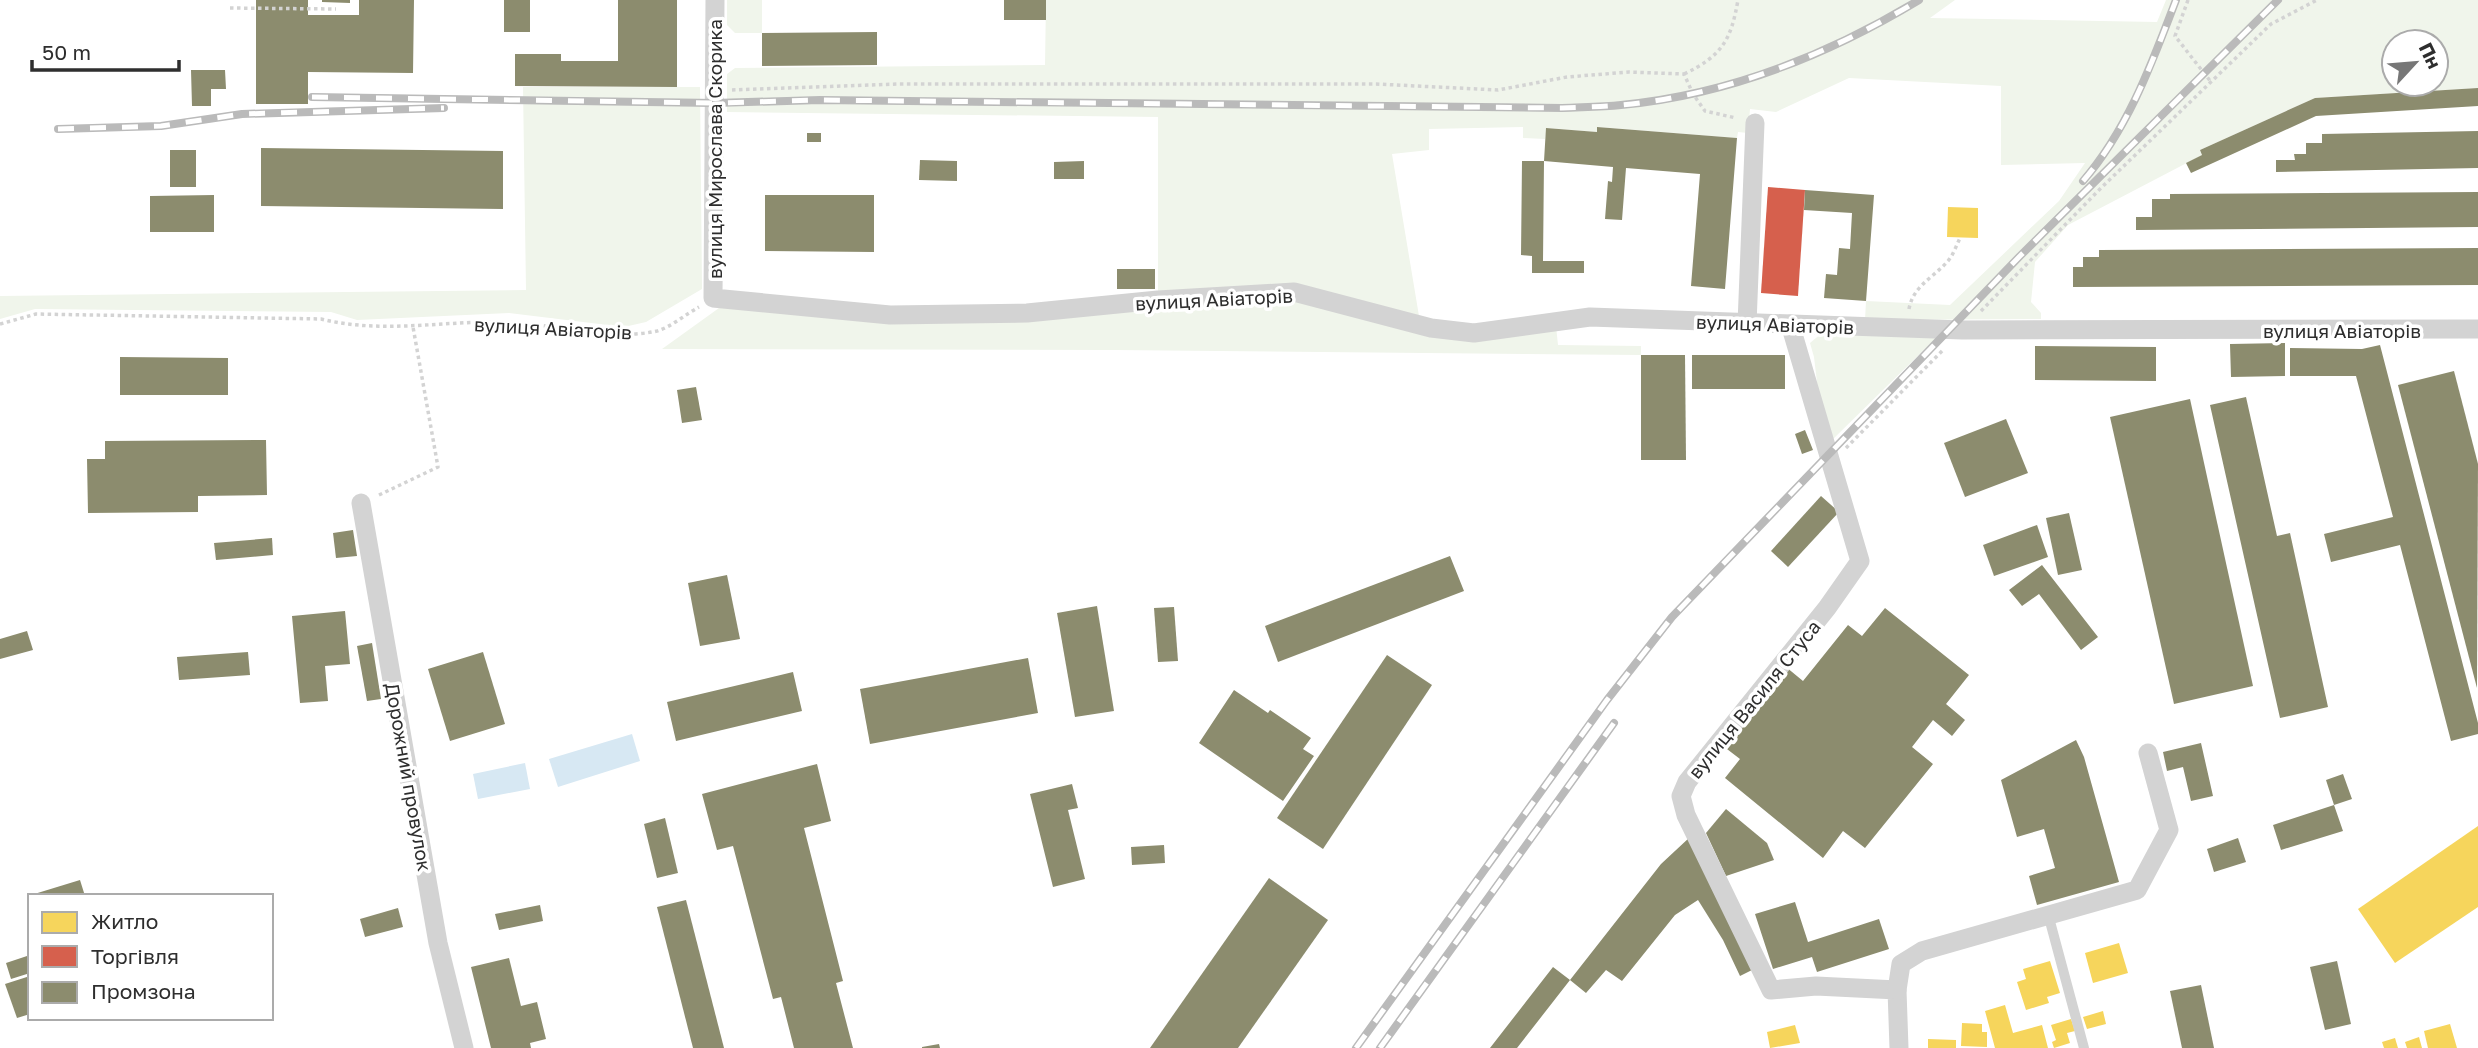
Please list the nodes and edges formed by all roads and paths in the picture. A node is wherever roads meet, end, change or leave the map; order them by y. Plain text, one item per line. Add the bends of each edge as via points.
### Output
1 (715, 0) edge
2 (1738, 0) edge
3 (2188, 0) edge
4 (2317, 0) edge
5 (230, 8) dead end
6 (336, 9) dead end
7 (1684, 74) junction
8 (2211, 82) junction
9 (715, 90) junction
10 (1755, 123) joint
11 (1960, 238) dead end
12 (713, 298) junction
13 (0, 324) edge
14 (1747, 324) junction
15 (1790, 324) junction
16 (413, 327) junction
17 (1889, 328) junction
18 (2478, 329) edge
19 (1962, 330) junction
20 (1830, 464) junction
21 (361, 503) joint
22 (2148, 753) dead end
23 (2048, 914) junction
24 (1897, 990) junction
25 (464, 1048) edge
26 (1899, 1048) edge
27 (2084, 1048) edge

1 - 9 street, вулиця Мирослава Скорика
2 - 7 path via 1732,32 1707,63
3 - 8 path via 2175,36
4 - 8 path via 2271,24
5 - 6 path
7 - 9 path via 1567,77 1498,90 1376,84 898,84
7 - 10 path via 1705,111
8 - 19 path
9 - 12 street, вулиця Мирослава Скорика
10 - 14 street
11 - 17 path via 1948,261 1910,299 1907,318
12 - 14 street, вулиця Авіаторів via 890,315 1027,313 1294,292 1431,328 1474,333 1590,317
12 - 16 path, вулиця Авіаторів via 659,330 626,334 502,322
13 - 16 path, вулиця Авіаторів via 36,314 321,319 346,326
14 - 15 street, вулиця Авіаторів
15 - 17 street, вулиця Авіаторів
15 - 20 street, вулиця Василя Стуса
16 - 21 path via 438,467
17 - 19 street, вулиця Авіаторів
18 - 19 street, вулиця Авіаторів
19 - 20 path
20 - 24 street, вулиця Василя Стуса via 1860,561 1687,782 1681,796 1771,990 1816,986
21 - 25 street, Дорожний провулок via 438,943
22 - 23 street via 2169,830 2137,890
23 - 24 street via 1922,951 1901,964
23 - 27 lane
24 - 26 street

